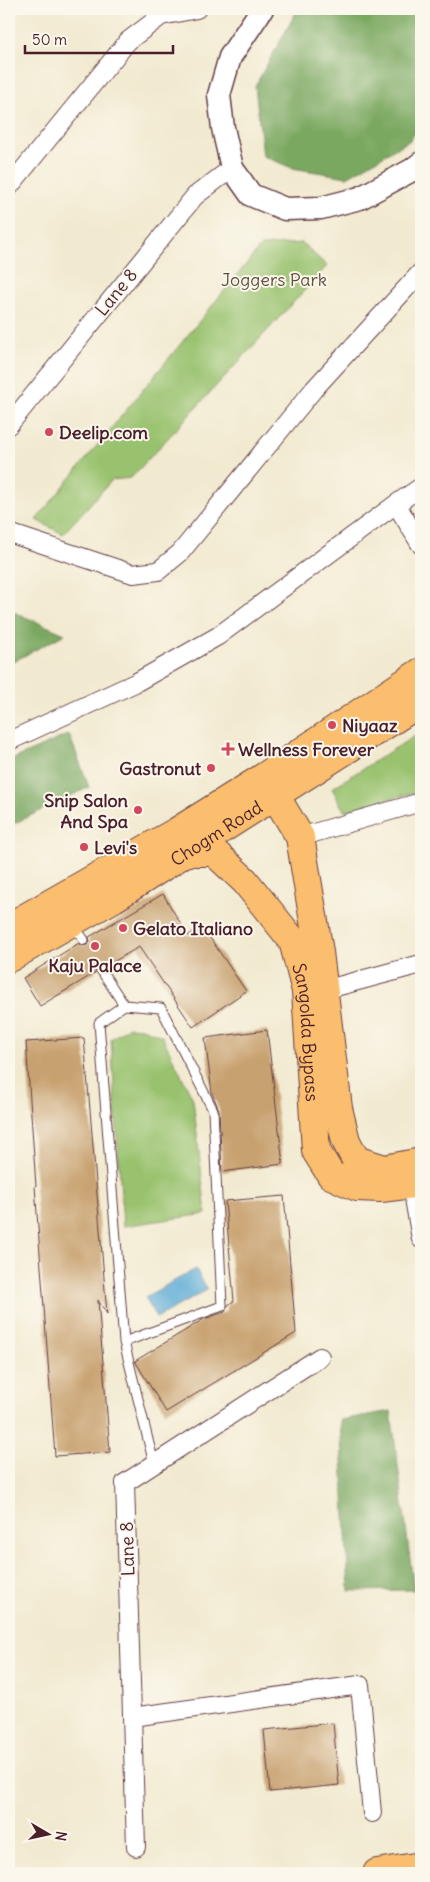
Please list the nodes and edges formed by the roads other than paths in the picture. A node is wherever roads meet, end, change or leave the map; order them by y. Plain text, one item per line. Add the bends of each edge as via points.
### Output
1 (197, 9) edge
2 (262, 9) edge
3 (421, 163) edge
4 (232, 168) junction
5 (9, 187) edge
6 (421, 272) edge
7 (9, 425) edge
8 (421, 487) edge
9 (396, 504) junction
10 (9, 533) edge
11 (421, 544) edge
12 (421, 672) edge
13 (421, 702) edge
14 (9, 741) edge
15 (270, 786) junction
16 (421, 802) edge
17 (300, 837) junction
18 (186, 852) junction
19 (9, 927) edge
20 (9, 958) edge
21 (421, 964) edge
22 (100, 970) dead end
23 (324, 990) junction
24 (124, 1005) junction
25 (415, 1174) edge
26 (421, 1239) edge
27 (124, 1342) junction
28 (320, 1357) dead end
29 (154, 1464) junction
30 (132, 1717) junction
31 (372, 1813) dead end
32 (136, 1847) dead end
33 (415, 1869) edge
34 (377, 1873) edge

1 - 5 street via 161,16 128,41
2 - 4 street via 230,56 219,95
3 - 4 street via 360,198 321,208 285,209 251,195
4 - 7 street, Lane 8 via 195,196
6 - 10 street via 314,389 180,553 158,571 133,574
8 - 9 street
9 - 11 street
9 - 14 street via 218,636 135,683
12 - 15 main road, Chogm Road
13 - 15 main road, Chogm Road
15 - 17 main road, Sangolda Bypass
15 - 18 main road, Chogm Road
15 - 19 main road, Chogm Road via 176,832
16 - 17 street
17 - 23 main road, Sangolda Bypass
18 - 20 main road, Chogm Road via 78,931
18 - 25 main road, Sangolda Bypass via 214,852 245,881 293,941 306,991 316,1151 331,1174 357,1187 381,1188
21 - 23 street
22 - 24 lane
23 - 25 main road, Sangolda Bypass via 338,1108 346,1141 356,1160
24 - 27 lane via 99,1023
24 - 27 lane via 161,1008 213,1110 222,1306
25 - 26 street
27 - 29 lane
28 - 29 street, Lane 8
29 - 30 street, Lane 8 via 125,1483
30 - 31 street via 360,1685
30 - 32 street, Lane 8
33 - 34 main road

